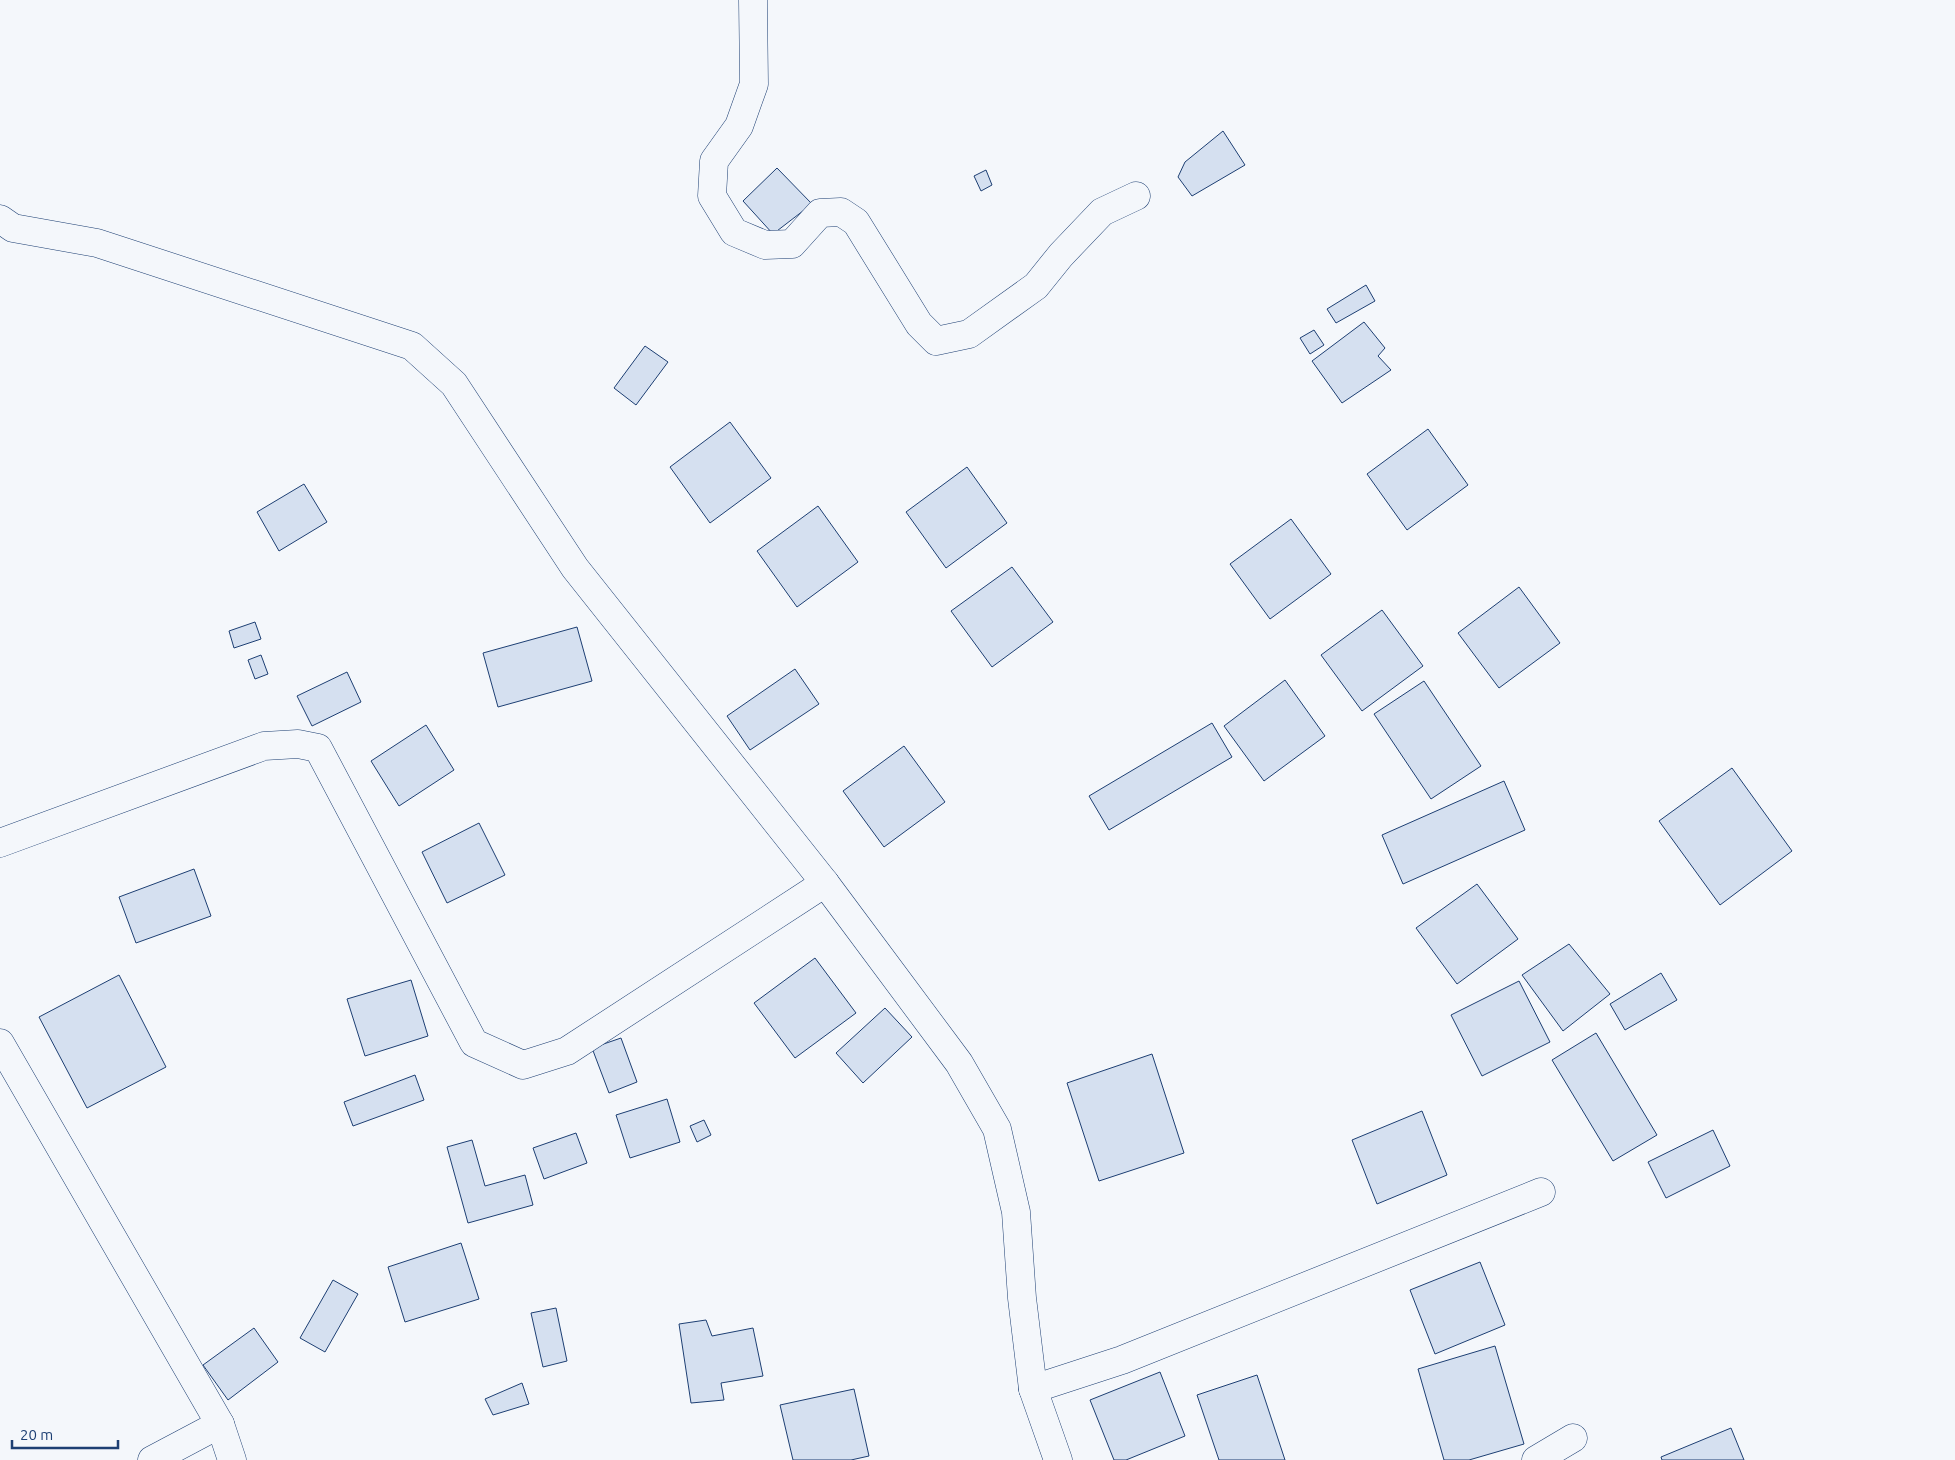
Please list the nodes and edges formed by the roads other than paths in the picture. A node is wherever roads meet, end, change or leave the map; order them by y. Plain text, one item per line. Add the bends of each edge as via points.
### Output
1 (753, 0) edge
2 (1136, 196) dead end
3 (0, 219) edge
4 (0, 843) edge
5 (826, 883) junction
6 (0, 1043) edge
7 (1542, 1192) dead end
8 (1033, 1389) junction
9 (220, 1424) junction
10 (1573, 1438) dead end
11 (152, 1460) edge
12 (232, 1460) edge
13 (1058, 1460) edge
14 (1536, 1460) edge

1 - 2 street via 754,84 739,126 714,161 712,196 734,232 766,245 792,244 820,213 841,212 856,222 919,324 936,341 969,334 1036,286 1102,212
3 - 5 street via 13,228 97,243 412,346 454,384 575,568
4 - 5 street via 264,746 298,744 318,748 474,1043 522,1065 567,1052
5 - 8 street via 959,1063 997,1128 1016,1212
6 - 9 street
7 - 8 street via 1122,1360
8 - 13 street
9 - 11 street
9 - 12 street
10 - 14 street

